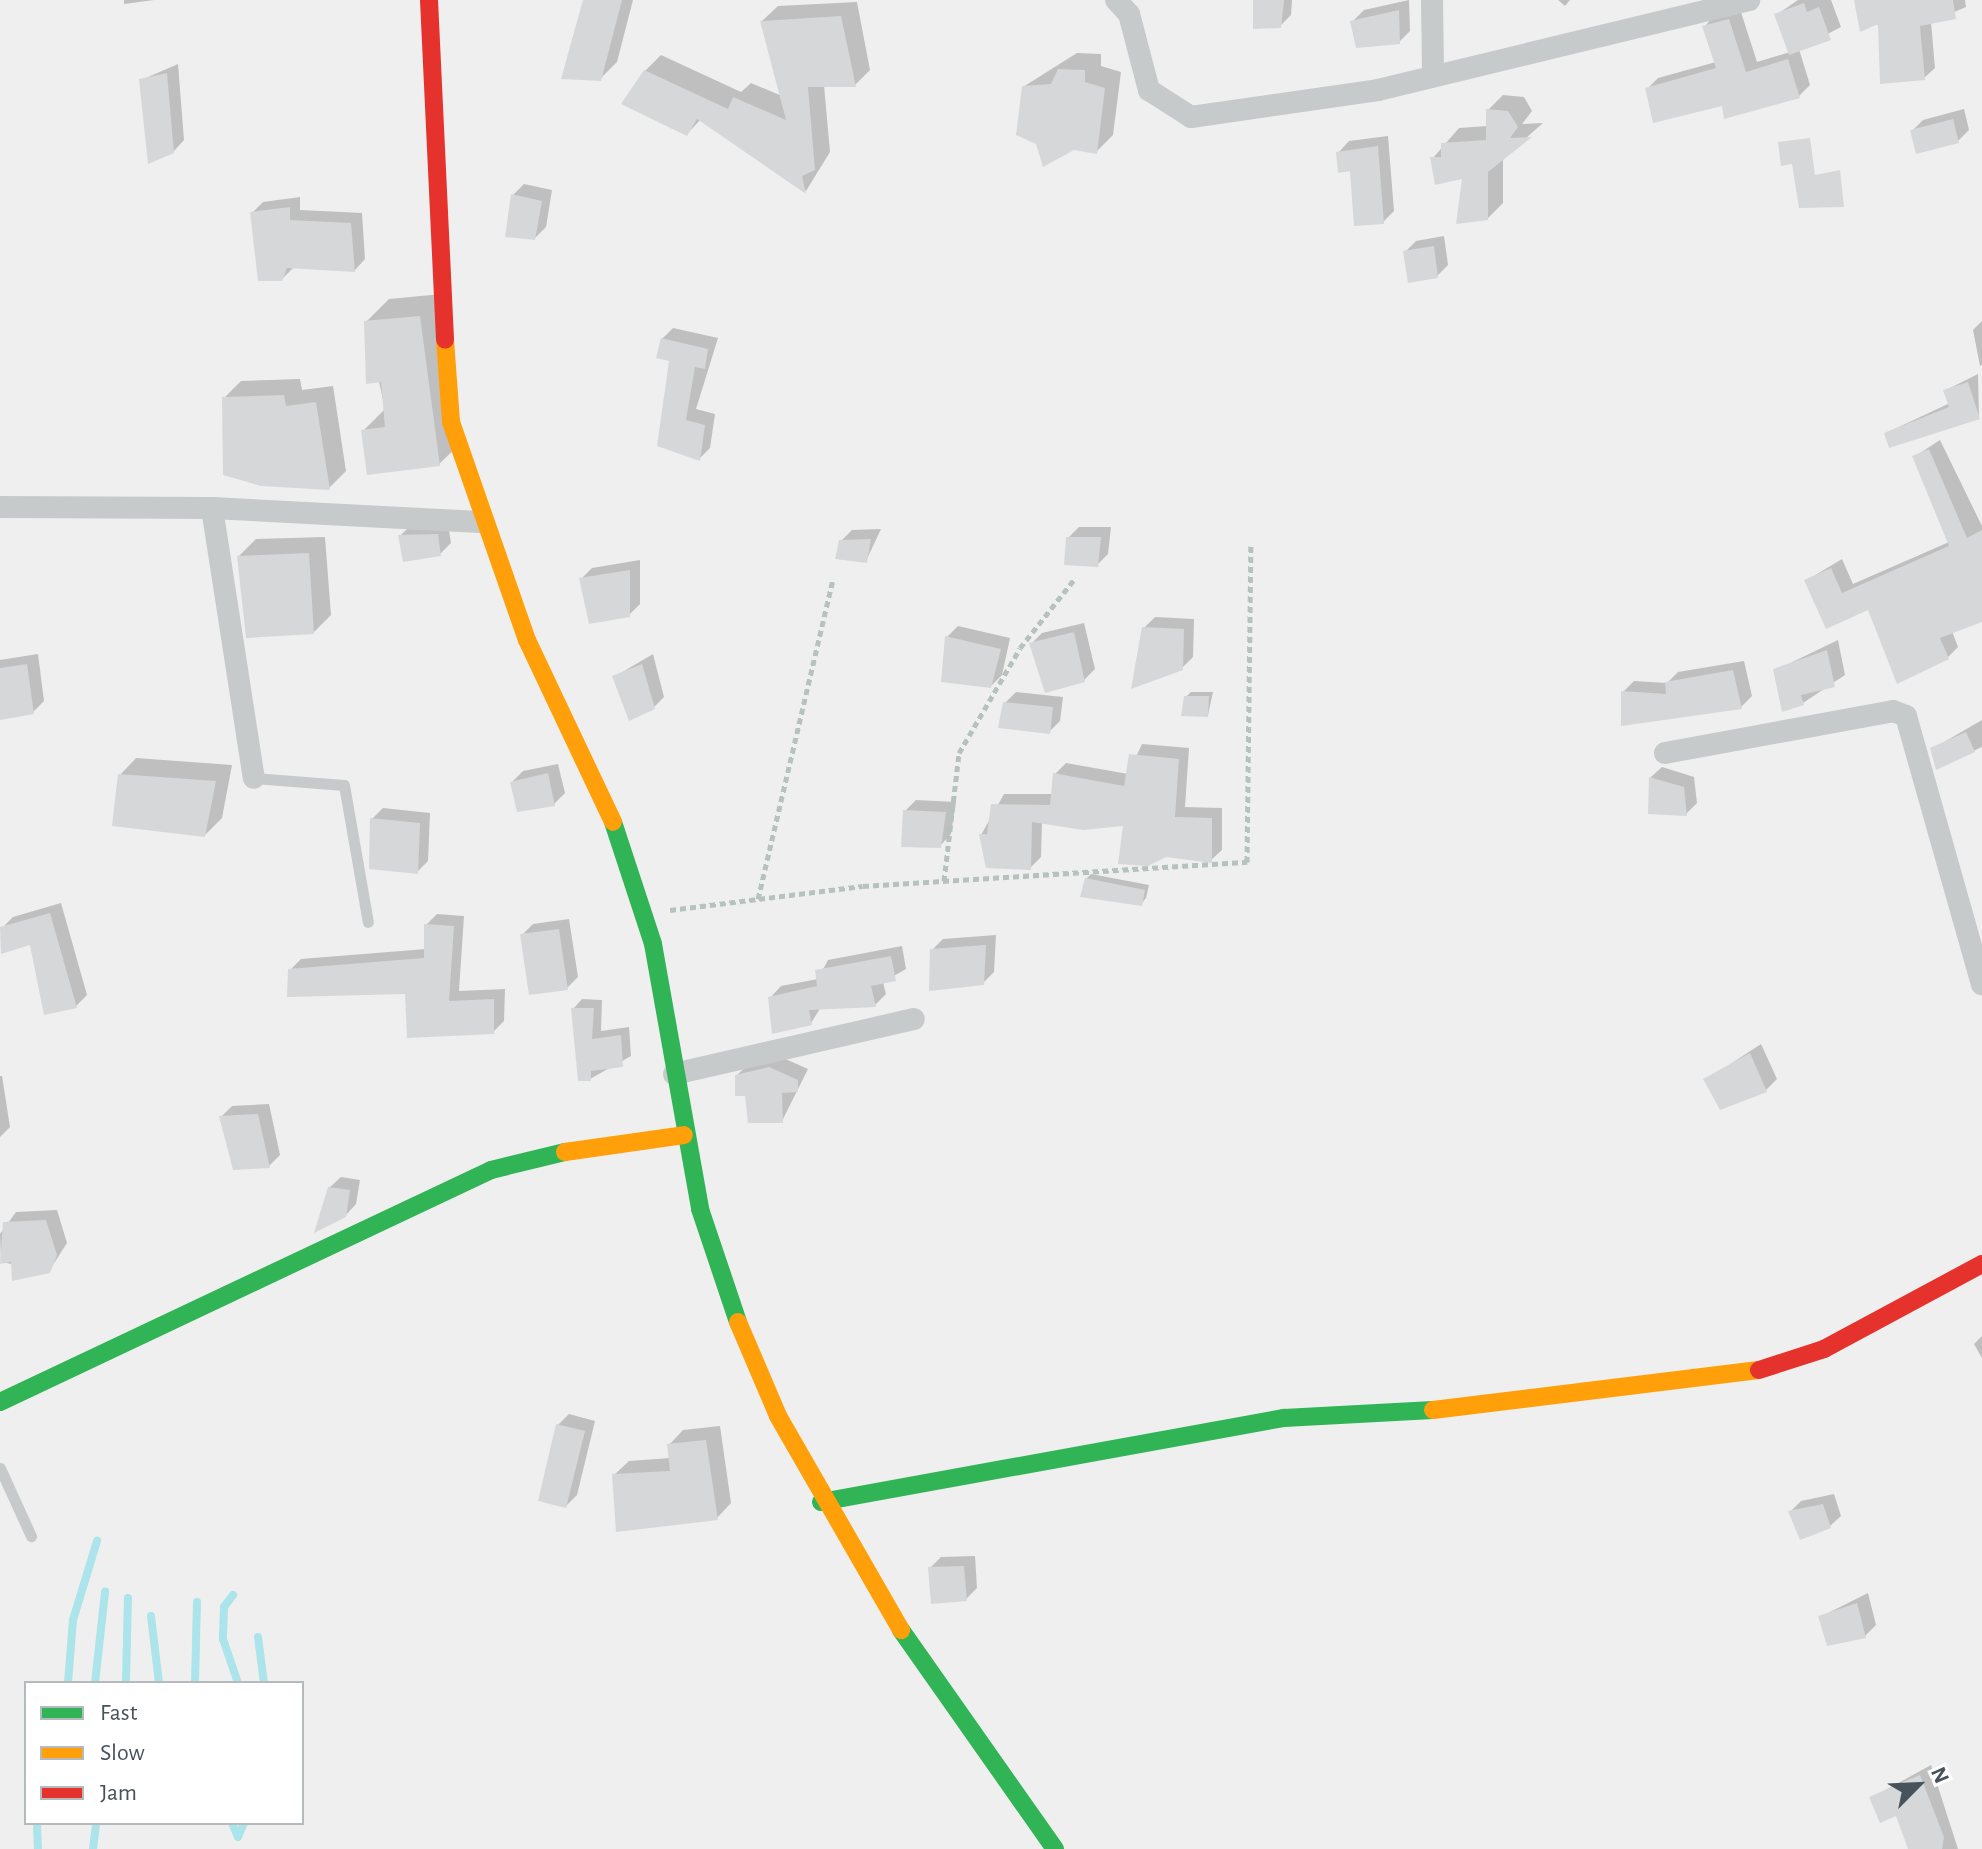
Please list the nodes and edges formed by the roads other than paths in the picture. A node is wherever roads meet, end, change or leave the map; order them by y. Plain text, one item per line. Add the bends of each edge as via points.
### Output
1 (429, 0) edge
2 (1116, 0) edge
3 (1432, 0) edge
4 (1749, 0) edge
5 (1433, 76) junction
6 (0, 507) edge
7 (212, 508) junction
8 (480, 522) junction
9 (1665, 753) dead end
10 (254, 778) joint
11 (368, 922) dead end
12 (1982, 984) edge
13 (914, 1019) dead end
14 (674, 1074) junction
15 (684, 1135) junction
16 (1982, 1264) edge
17 (0, 1402) edge
18 (0, 1468) edge
19 (821, 1502) junction
20 (31, 1536) dead end
21 (1055, 1849) edge

1 - 8 street via 441,333 451,422
2 - 5 street via 1129,14 1149,90 1191,117 1271,111
3 - 5 street
4 - 5 street
6 - 7 street
7 - 8 street
7 - 10 street
8 - 14 street via 527,640 591,764 645,914
9 - 12 street via 1893,711 1906,716
10 - 11 lane via 344,785
13 - 14 street
14 - 15 street
15 - 17 street via 491,1170
15 - 19 street via 736,1318
16 - 19 street via 1824,1349 1755,1371 1437,1412 1284,1418
18 - 20 lane
19 - 21 street via 865,1578

